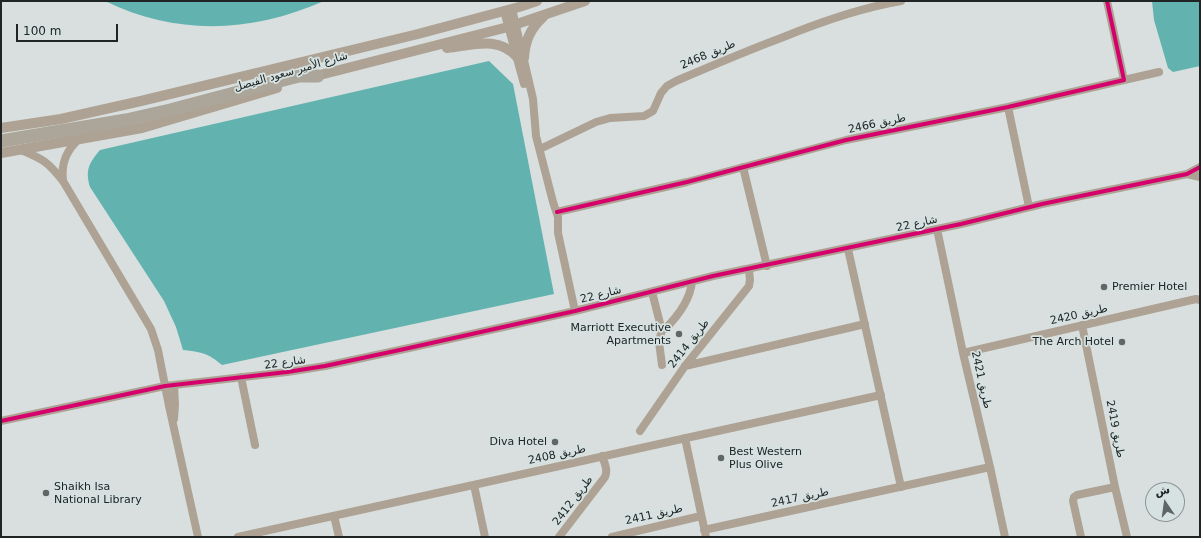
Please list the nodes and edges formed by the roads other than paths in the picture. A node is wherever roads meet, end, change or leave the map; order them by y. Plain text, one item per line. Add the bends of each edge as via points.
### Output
1 (537, 1) edge
2 (585, 1) edge
3 (901, 1) edge
4 (1107, 1) edge
5 (508, 10) junction
6 (546, 15) junction
7 (512, 26) junction
8 (435, 46) junction
9 (520, 57) junction
10 (1159, 72) dead end
11 (318, 76) junction
12 (1124, 80) junction
13 (1008, 107) junction
14 (1, 128) edge
15 (78, 140) junction
16 (1, 141) edge
17 (540, 149) junction
18 (21, 150) junction
19 (1, 153) edge
20 (743, 167) junction
21 (1200, 167) edge
22 (1187, 174) junction
23 (1200, 177) edge
24 (63, 181) junction
25 (1029, 207) junction
26 (557, 212) junction
27 (937, 229) junction
28 (848, 249) junction
29 (767, 266) junction
30 (749, 270) junction
31 (692, 282) junction
32 (652, 292) junction
33 (1200, 300) edge
34 (574, 311) junction
35 (865, 324) junction
36 (1082, 325) junction
37 (662, 329) junction
38 (963, 353) junction
39 (662, 364) dead end
40 (685, 366) junction
41 (241, 377) junction
42 (174, 385) junction
43 (165, 386) junction
44 (881, 395) junction
45 (1, 421) edge
46 (174, 426) junction
47 (640, 431) dead end
48 (685, 438) junction
49 (256, 445) dead end
50 (602, 456) junction
51 (990, 467) junction
52 (474, 485) junction
53 (901, 487) junction
54 (1115, 487) junction
55 (334, 516) junction
56 (701, 516) junction
57 (270, 534) edge
58 (705, 534) edge
59 (198, 537) edge
60 (238, 537) edge
61 (340, 537) edge
62 (485, 537) edge
63 (559, 537) edge
64 (612, 537) edge
65 (1005, 537) edge
66 (1081, 537) edge
67 (1127, 537) edge

1 - 5 street, شارع الأمير سعود الفيصل
2 - 6 street, شارع الأمير سعود الفيصل
3 - 17 street, طريق 2468 via 828,19 738,55 667,86 653,111 644,116 610,118 596,122
4 - 12 street
5 - 7 street
5 - 14 street, شارع الأمير سعود الفيصل via 141,101 61,119
6 - 7 street, شارع الأمير سعود الفيصل
6 - 9 street via 529,34
7 - 8 street, شارع الأمير سعود الفيصل
7 - 9 street
8 - 9 street via 448,48 495,44
8 - 11 street, شارع الأمير سعود الفيصل
9 - 17 street via 534,106 536,136
10 - 12 street, طريق 2466
11 - 15 street, شارع الأمير سعود الفيصل via 164,122
11 - 16 main road via 291,78 126,120
12 - 13 street, طريق 2466
13 - 20 street, طريق 2466 via 846,140
13 - 25 street
15 - 18 street, شارع الأمير سعود الفيصل
15 - 24 street via 67,153 62,171
17 - 26 street
18 - 19 street, شارع الأمير سعود الفيصل
18 - 24 street via 47,162
20 - 26 street, طريق 2466
20 - 29 street
21 - 22 street, شارع 22
22 - 23 street, شارع 22
22 - 25 street, شارع 22
24 - 43 street via 151,329
25 - 27 street, شارع 22
26 - 34 street via 558,233
27 - 28 street, شارع 22
27 - 38 street, طريق 2421
28 - 29 street, شارع 22
28 - 35 street
29 - 30 street, شارع 22
30 - 31 street, شارع 22
30 - 40 street, طريق 2414 via 749,286
31 - 32 street, شارع 22
31 - 37 street via 690,296 685,304 666,329
32 - 34 street, شارع 22
32 - 37 street
33 - 36 street, طريق 2420
34 - 41 street, شارع 22 via 325,366
35 - 40 street
35 - 44 street
36 - 38 street, طريق 2420
36 - 54 street, طريق 2419
37 - 39 street via 659,349
38 - 51 street, طريق 2421
40 - 47 street, طريق 2414
41 - 42 street, شارع 22
41 - 49 street
42 - 43 street, شارع 22
42 - 46 street
43 - 45 street, شارع 22
43 - 46 street
44 - 48 street, طريق 2408
44 - 53 street
46 - 59 street
48 - 50 street, طريق 2408
48 - 56 street
50 - 52 street, طريق 2408
50 - 63 street, طريق 2412 via 607,468 605,477
51 - 53 street, طريق 2417
51 - 65 street, طريق 2421
52 - 55 street, طريق 2408
52 - 62 street
53 - 58 street, طريق 2417
54 - 66 street via 1074,497
54 - 67 street, طريق 2419
55 - 57 street, طريق 2408
55 - 61 street
56 - 58 street
56 - 64 street, طريق 2411
57 - 60 street, طريق 2408

